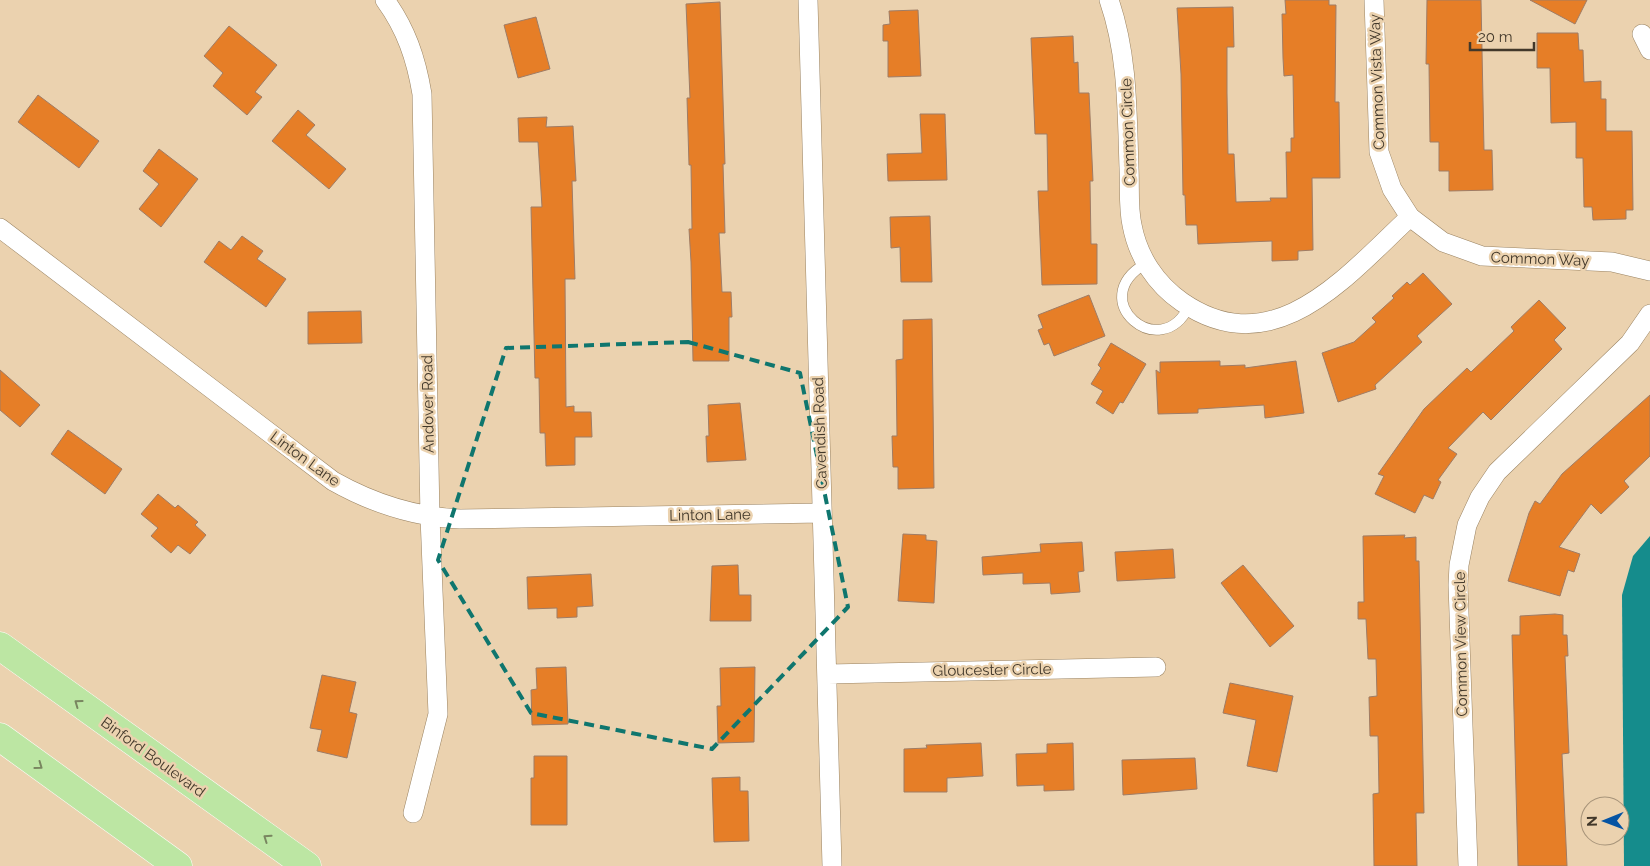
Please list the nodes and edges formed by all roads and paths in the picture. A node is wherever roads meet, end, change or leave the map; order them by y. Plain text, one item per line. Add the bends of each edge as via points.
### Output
1 (384, 0) edge
2 (808, 0) edge
3 (1109, 0) edge
4 (1374, 0) edge
5 (1410, 216) junction
6 (0, 228) edge
7 (1145, 264) junction
8 (1650, 271) edge
9 (1189, 306) junction
10 (1650, 314) edge
11 (822, 513) junction
12 (430, 517) junction
13 (0, 646) edge
14 (1156, 667) dead end
15 (828, 674) junction
16 (0, 737) edge
17 (413, 813) dead end
18 (178, 866) edge
19 (307, 866) edge
20 (832, 866) edge
21 (1468, 866) edge

1 - 12 street, Andover Road via 407,36 417,64 422,94
2 - 11 street, Cavendish Road
3 - 7 street, Common Circle via 1126,69 1130,218
4 - 5 street, Common Vista Way via 1379,152 1392,189
5 - 8 street, Common Way via 1443,242 1482,256 1612,262
5 - 9 street, Common Circle via 1327,293 1294,314 1265,322 1236,322 1212,317
6 - 12 street, Linton Lane via 333,481 381,503
7 - 9 street, Common Circle via 1165,288
7 - 9 lane via 1131,274 1123,288 1123,305 1131,320 1142,328 1164,329 1178,321
10 - 21 street, Common View Circle via 1630,343 1497,472 1467,525 1458,585
11 - 12 street, Linton Lane via 470,520
11 - 15 street, Cavendish Road
12 - 17 street, Andover Road via 438,714
19 -> 13 main road, Binford Boulevard
14 - 15 street, Gloucester Circle
15 - 20 street, Cavendish Road
16 -> 18 main road

